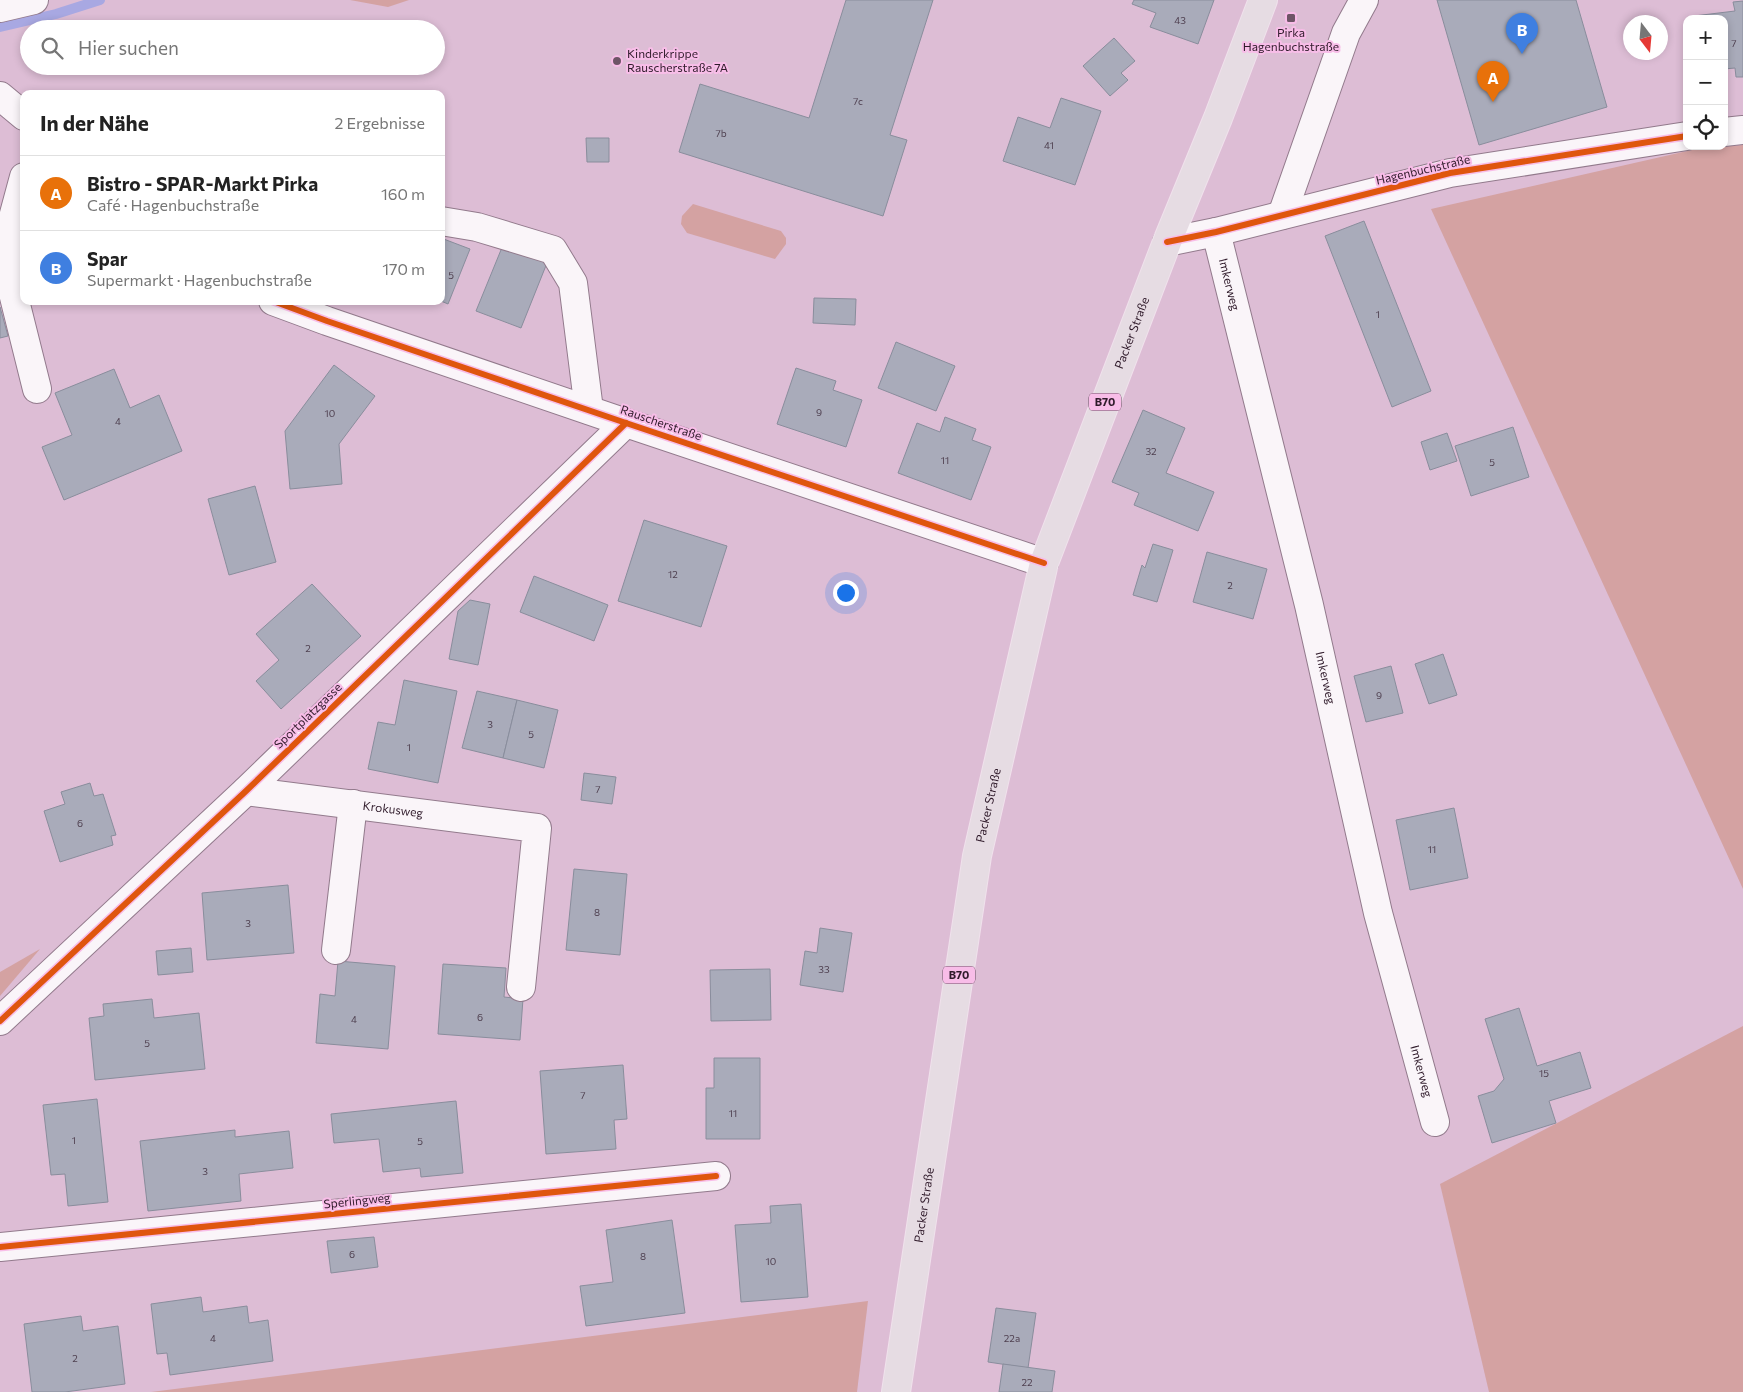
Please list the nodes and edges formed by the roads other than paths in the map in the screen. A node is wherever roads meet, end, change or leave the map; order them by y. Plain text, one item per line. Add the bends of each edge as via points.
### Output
1 (34, 0) edge
2 (1263, 0) edge
3 (1364, 0) edge
4 (0, 8) edge
5 (0, 96) edge
6 (20, 113) edge
7 (1743, 130) edge
8 (1728, 132) edge
9 (1683, 137) edge
10 (20, 192) edge
11 (1282, 215) junction
12 (445, 222) edge
13 (1216, 232) junction
14 (1167, 242) junction
15 (4, 274) edge
16 (303, 306) edge
17 (37, 389) dead end
18 (589, 410) junction
19 (626, 423) junction
20 (1044, 563) junction
21 (246, 791) junction
22 (353, 804) junction
23 (336, 950) dead end
24 (521, 986) dead end
25 (0, 1021) edge
26 (1435, 1122) dead end
27 (716, 1176) dead end
28 (0, 1248) edge
29 (896, 1392) edge

1 - 4 street
2 - 14 main road, B70
3 - 11 street via 1346,33
5 - 6 street
7 - 8 street
9 - 11 street, Hagenbuchstraße via 1450,174
10 - 15 street
11 - 13 street, Hagenbuchstraße
12 - 18 street via 476,227 553,250 573,283
13 - 14 street, Hagenbuchstraße
13 - 26 street, Imkerweg via 1309,605 1378,913
14 - 20 main road, Packer Straße / B70
15 - 17 street
16 - 18 street, Rauscherstraße
18 - 19 street, Rauscherstraße
19 - 20 street, Rauscherstraße
19 - 21 street, Sportplatzgasse
20 - 29 main road, Packer Straße / B70 via 977,856
21 - 22 street, Krokusweg
21 - 25 street, Sportplatzgasse
22 - 23 street
22 - 24 street, Krokusweg via 537,828
27 - 28 street, Sperlingweg

